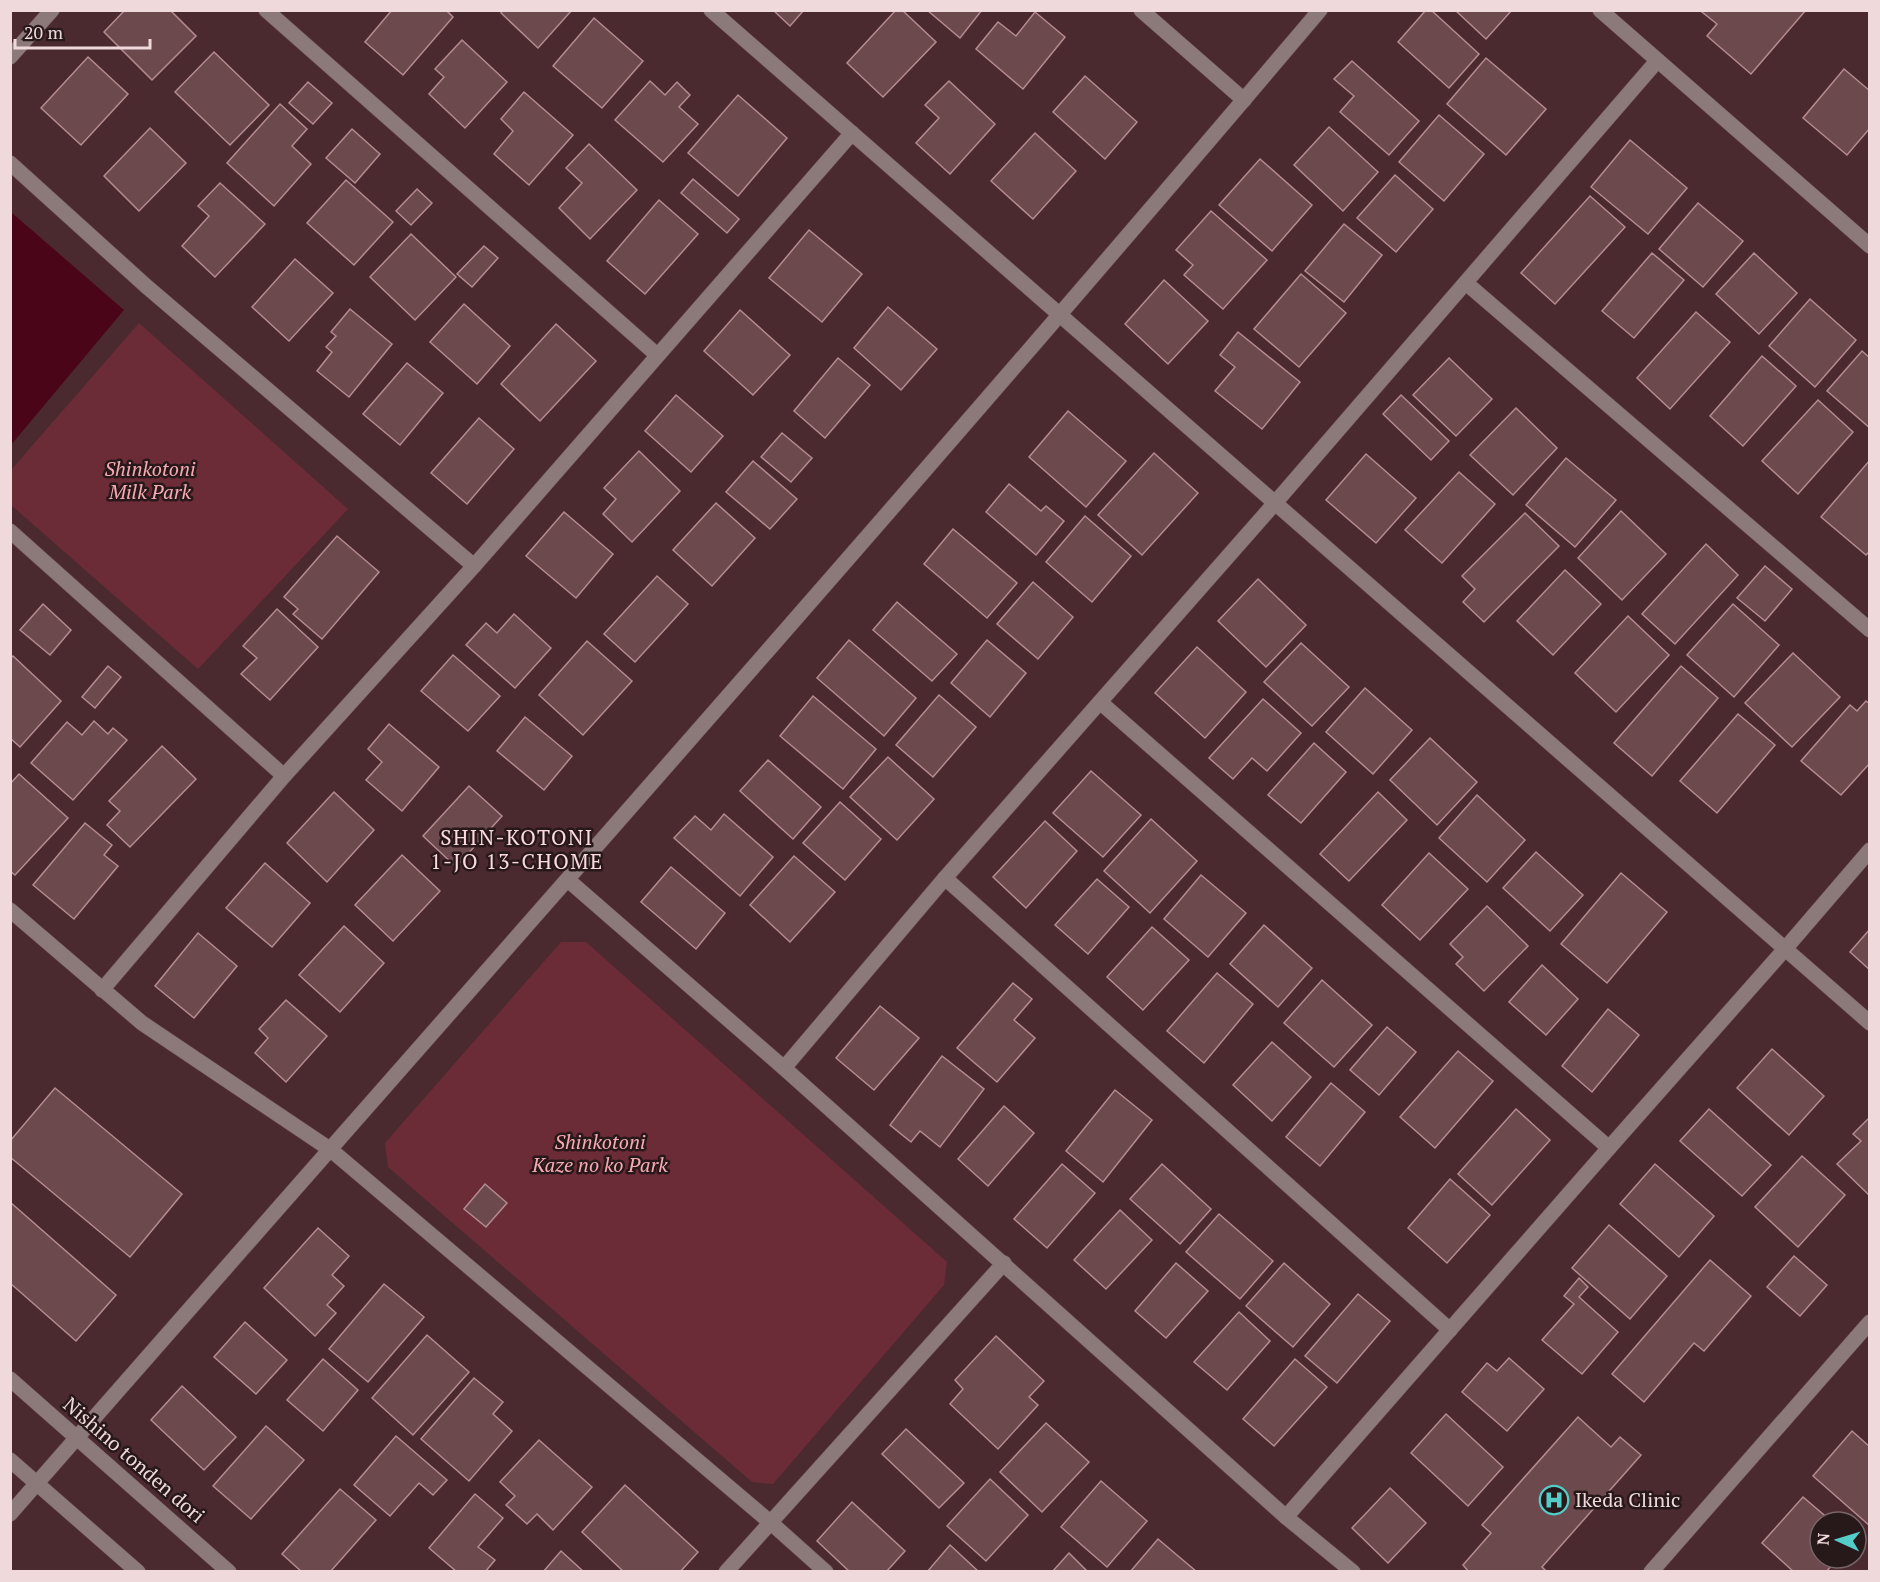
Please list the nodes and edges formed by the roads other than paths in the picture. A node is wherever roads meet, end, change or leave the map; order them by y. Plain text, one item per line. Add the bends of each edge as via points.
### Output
1 (52, 10) edge
2 (266, 10) edge
3 (711, 10) edge
4 (1141, 10) edge
5 (1320, 10) edge
6 (1600, 10) edge
7 (10, 57) edge
8 (1658, 61) junction
9 (1244, 100) junction
10 (852, 133) junction
11 (10, 163) edge
12 (1869, 246) edge
13 (1466, 283) junction
14 (1059, 315) junction
15 (657, 355) junction
16 (1275, 503) junction
17 (10, 531) edge
18 (474, 566) junction
19 (1869, 630) edge
20 (1100, 702) junction
21 (284, 776) junction
22 (1869, 850) edge
23 (945, 878) junction
24 (568, 880) junction
25 (10, 910) edge
26 (1785, 949) junction
27 (102, 990) junction
28 (1869, 1023) edge
29 (784, 1068) junction
30 (1609, 1148) junction
31 (331, 1150) junction
32 (1004, 1263) junction
33 (1869, 1322) edge
34 (1450, 1330) junction
35 (10, 1379) edge
36 (77, 1438) junction
37 (10, 1460) edge
38 (37, 1484) junction
39 (10, 1514) edge
40 (1286, 1517) junction
41 (770, 1522) junction
42 (138, 1572) edge
43 (229, 1572) edge
44 (726, 1572) edge
45 (825, 1572) edge
46 (1353, 1572) edge
47 (1651, 1572) edge

1 - 7 street
2 - 15 street
3 - 10 street
4 - 9 street
5 - 9 street
6 - 8 street
8 - 12 street
8 - 13 street
9 - 14 street
10 - 14 street
10 - 15 street
11 - 18 street via 146,286
13 - 16 street
13 - 19 street
14 - 16 street
14 - 24 street
15 - 18 street
16 - 20 street
16 - 26 street
17 - 21 street
18 - 21 street
20 - 23 street
20 - 30 street
21 - 27 street
22 - 26 street
23 - 29 street
23 - 34 street
24 - 29 street
24 - 31 street
25 - 27 street
26 - 28 street
26 - 30 street
27 - 31 street via 142,1023
29 - 32 street
30 - 34 street
31 - 36 street
31 - 41 street
32 - 40 street
32 - 41 street
33 - 47 street
34 - 40 street
35 - 36 street, Nishino tonden dori
36 - 38 street
36 - 43 street, Nishino tonden dori
37 - 38 street
38 - 39 street
38 - 42 street
40 - 46 street
41 - 44 street
41 - 45 street

